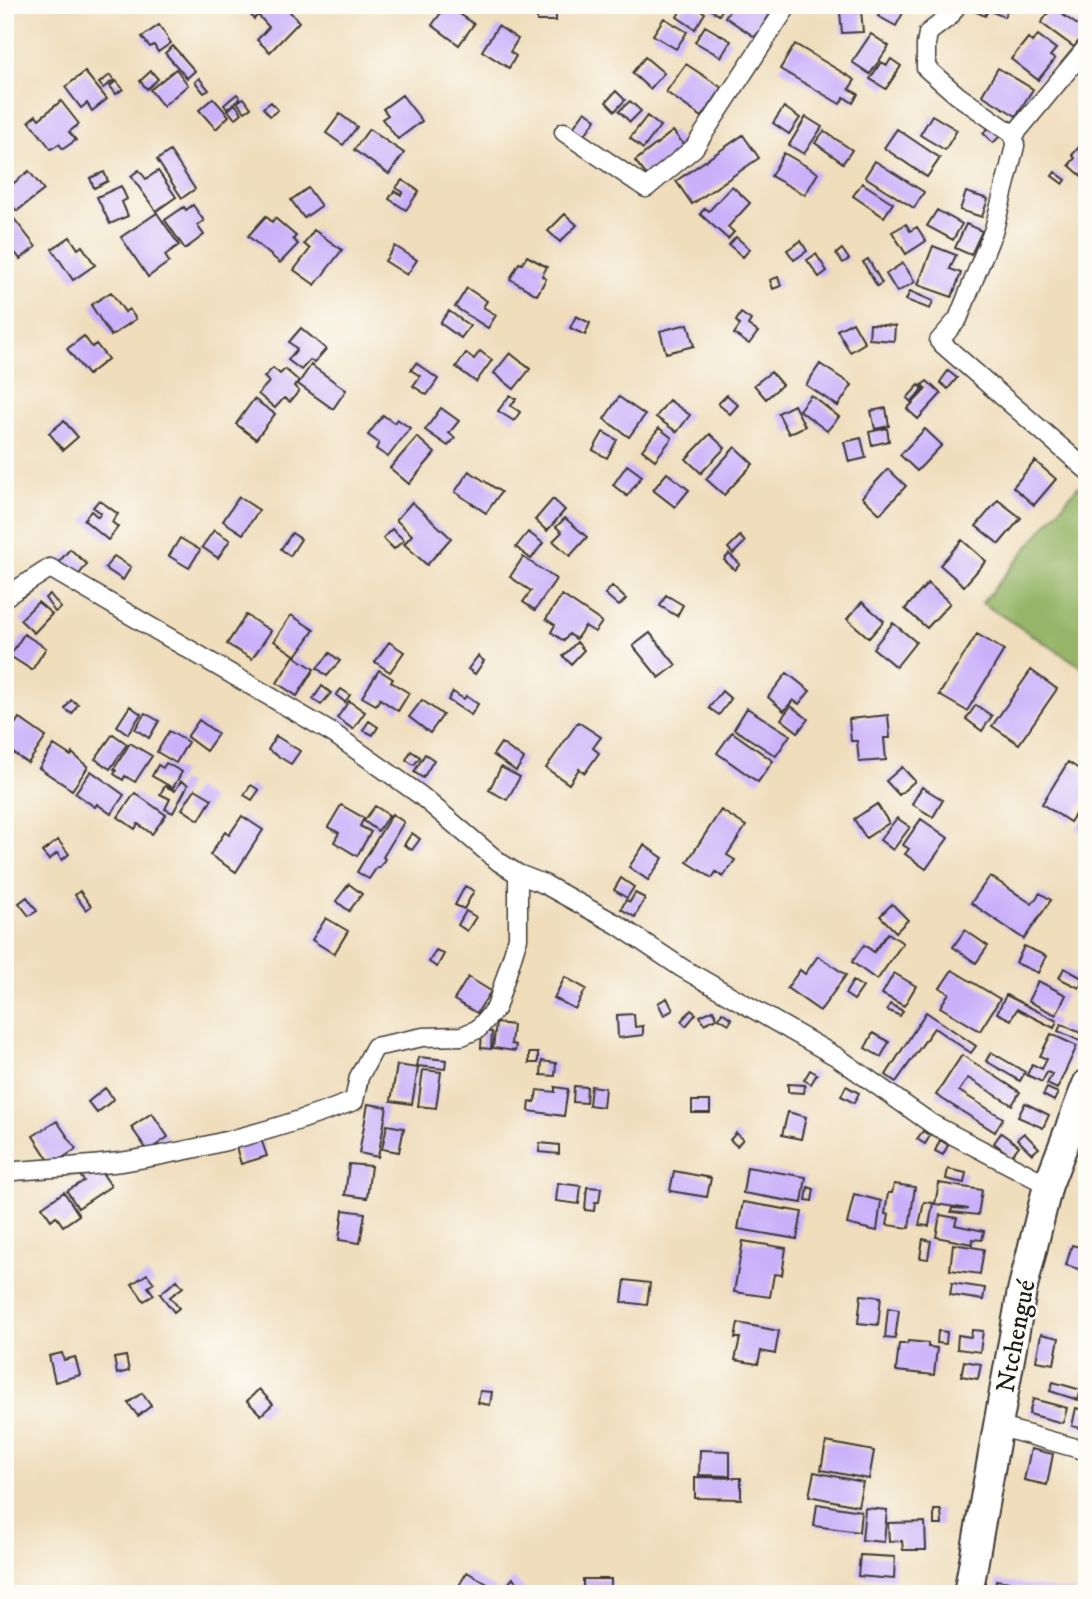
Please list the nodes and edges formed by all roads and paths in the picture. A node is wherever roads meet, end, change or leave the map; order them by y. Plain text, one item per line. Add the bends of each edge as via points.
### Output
1 (788, 5) edge
2 (957, 5) edge
3 (1087, 47) edge
4 (564, 132) dead end
5 (1014, 135) junction
6 (1087, 470) edge
7 (5, 597) edge
8 (518, 874) junction
9 (1084, 1100) edge
10 (5, 1172) edge
11 (1048, 1185) junction
12 (998, 1426) junction
13 (1087, 1451) edge
14 (968, 1594) edge

1 - 4 street via 694,148 646,188
2 - 5 street via 928,33 926,68
3 - 5 street
5 - 6 street via 1016,146 994,229 958,319 939,341
7 - 8 street via 50,568 334,734 420,795
8 - 10 street via 518,937 496,1007 478,1028 462,1036 423,1037 375,1047 359,1077 354,1101 215,1144 125,1161
8 - 11 street via 618,925 682,968 837,1057 932,1124
9 - 11 main road, Ntchengué
11 - 12 main road, Ntchengué via 1022,1290
12 - 13 street
12 - 14 main road, Ntchengué

